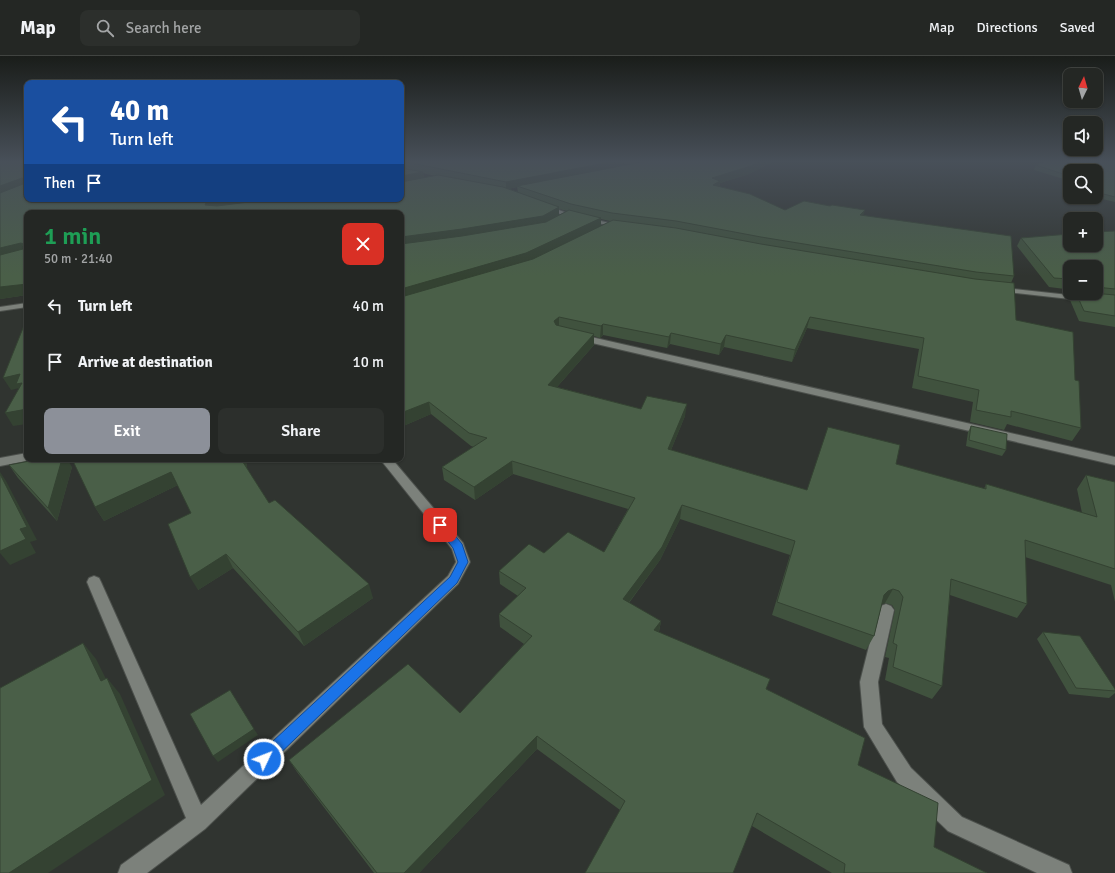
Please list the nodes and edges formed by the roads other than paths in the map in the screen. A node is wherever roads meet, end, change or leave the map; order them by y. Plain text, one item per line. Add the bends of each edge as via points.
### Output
1 (540, 205) edge
2 (568, 215) junction
3 (557, 221) edge
4 (611, 225) junction
5 (625, 227) edge
6 (597, 232) edge
7 (993, 288) edge
8 (1115, 302) edge
9 (24, 305) edge
10 (0, 309) edge
11 (567, 334) edge
12 (24, 458) edge
13 (1115, 460) edge
14 (0, 462) edge
15 (388, 462) edge
16 (94, 582) dead end
17 (886, 610) edge
18 (198, 822) junction
19 (129, 873) edge
20 (1061, 873) edge

1 - 2 street
2 - 3 street
2 - 4 street
4 - 5 street
4 - 6 street
7 - 8 street
9 - 10 street
11 - 13 street
12 - 14 street
15 - 18 street via 458,547 463,562 454,580
16 - 18 street
17 - 20 street via 869,682 873,727 904,775 956,824
18 - 19 street

